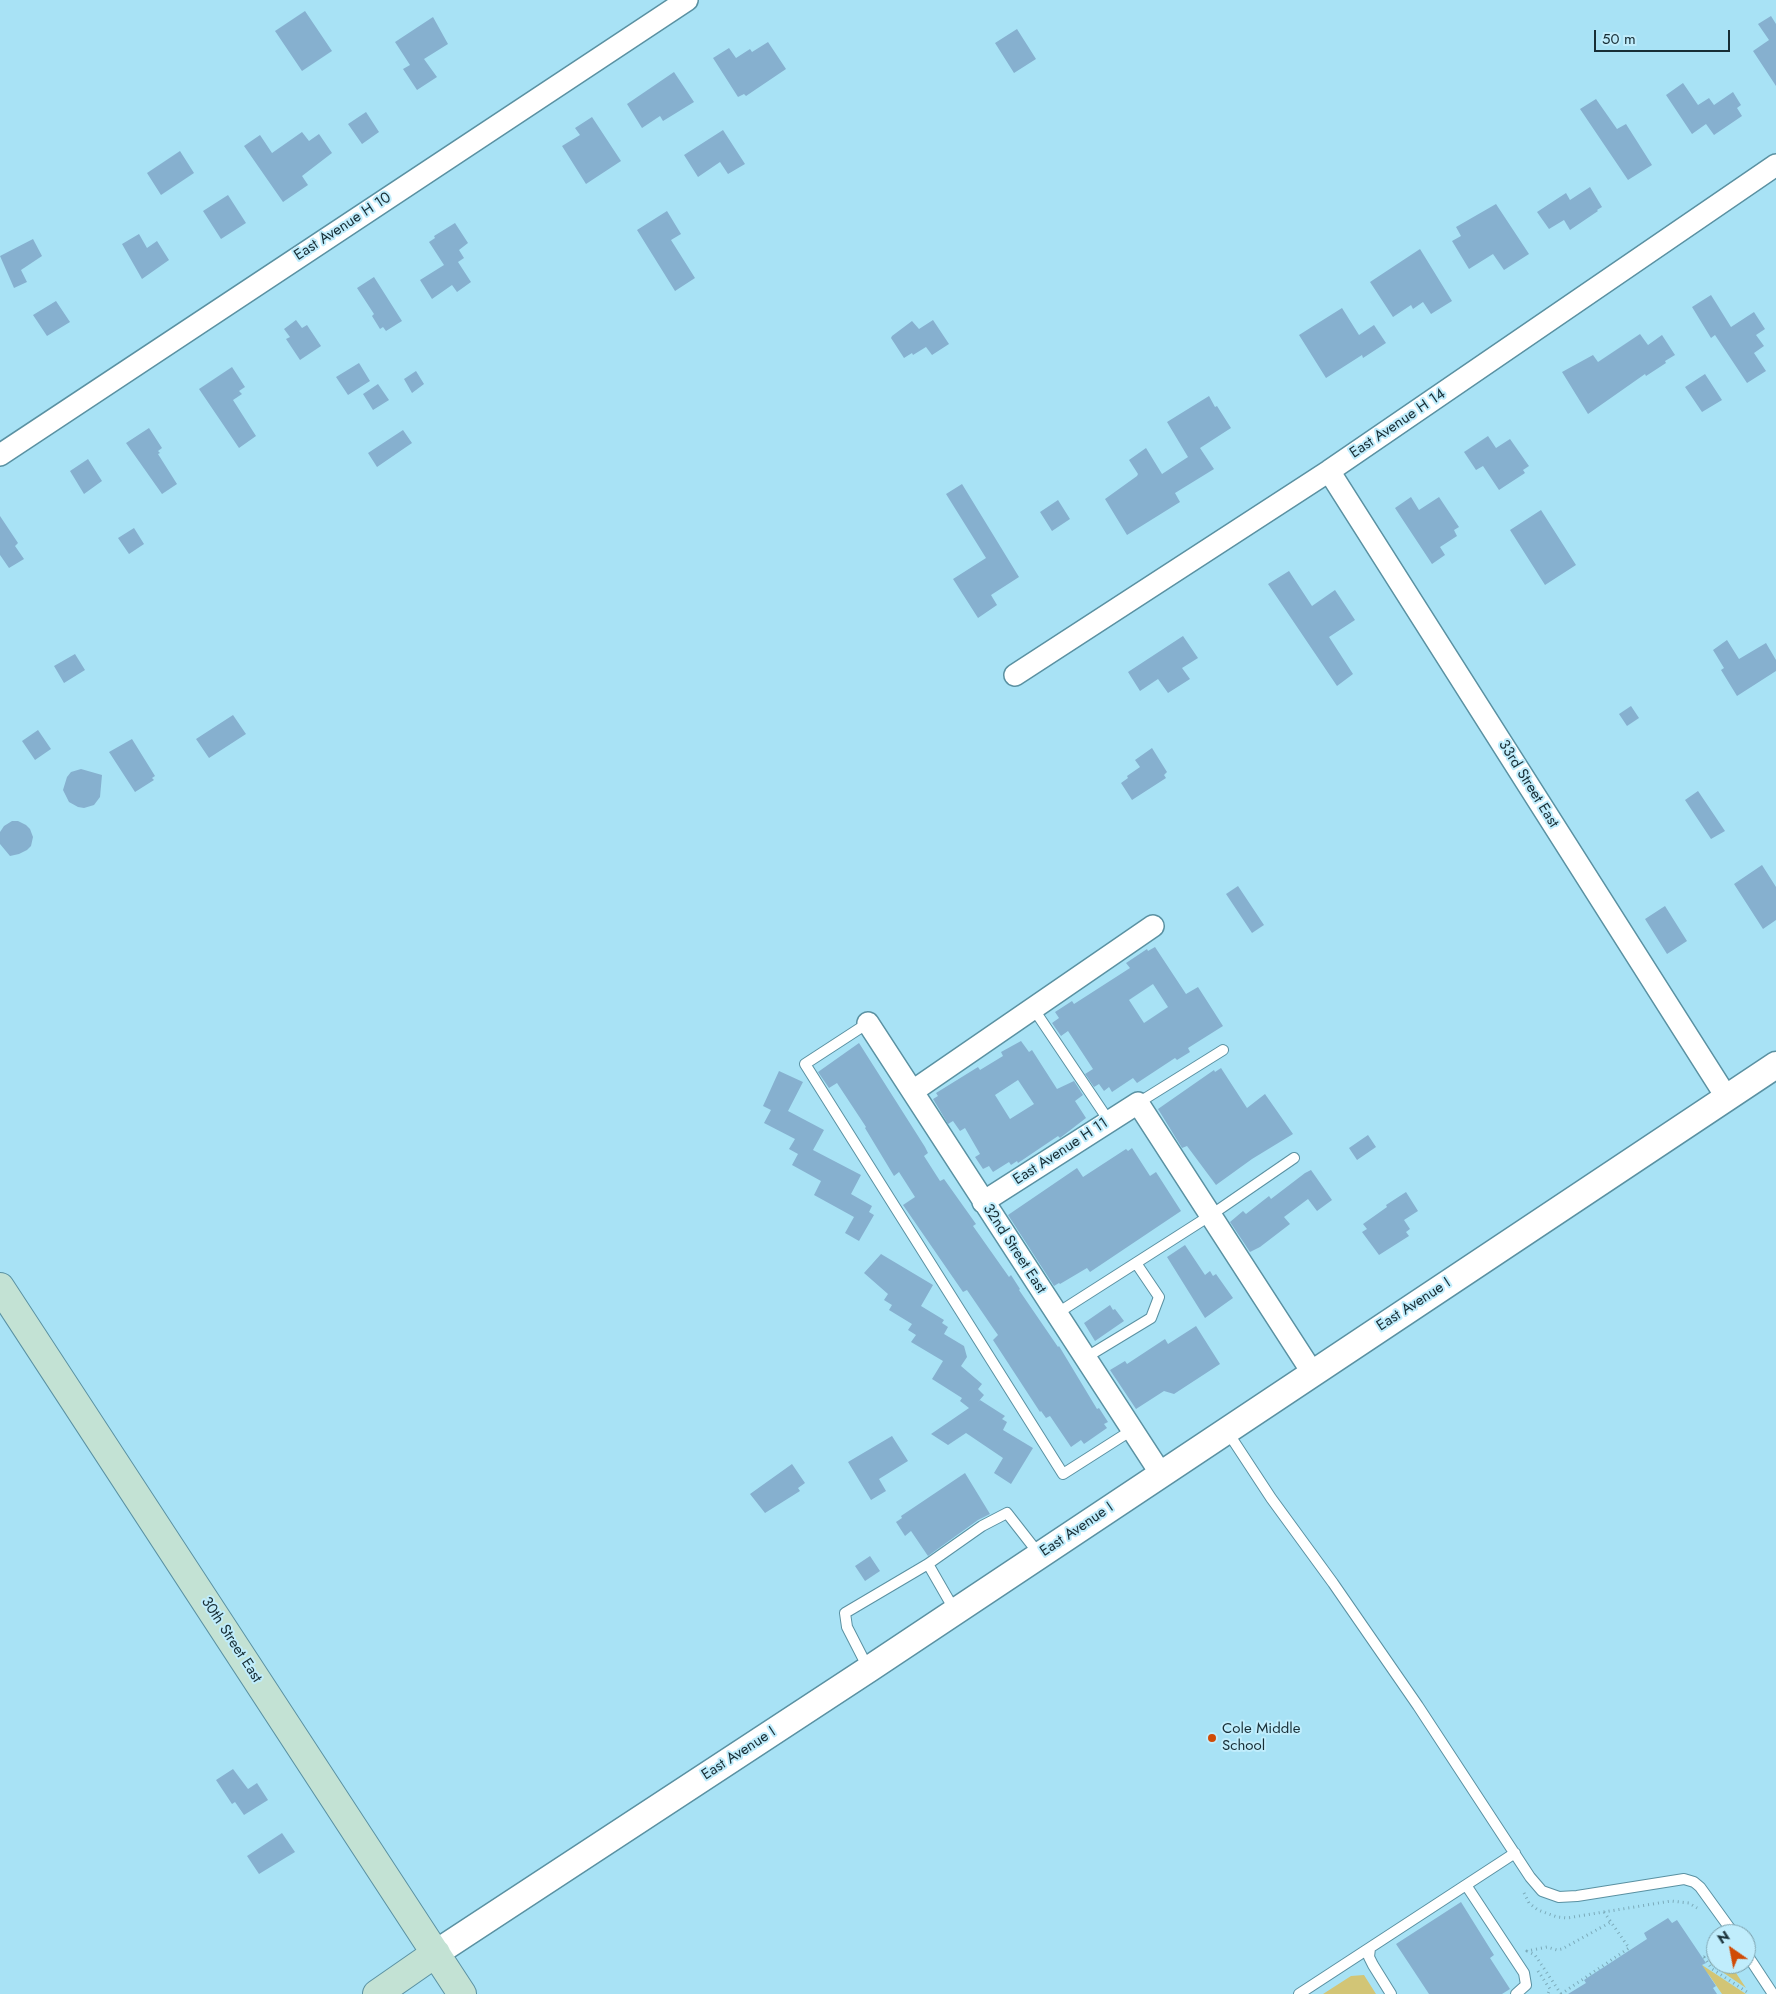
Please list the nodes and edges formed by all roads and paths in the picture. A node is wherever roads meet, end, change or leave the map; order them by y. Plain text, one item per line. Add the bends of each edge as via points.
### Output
1 (687, 0) edge
2 (1776, 166) edge
3 (0, 455) edge
4 (1329, 470) junction
5 (1015, 675) dead end
6 (1153, 926) dead end
7 (1033, 1008) junction
8 (868, 1023) joint
9 (1223, 1050) dead end
10 (1776, 1065) edge
11 (913, 1091) junction
12 (1727, 1098) junction
13 (1138, 1103) junction
14 (1109, 1121) junction
15 (1294, 1158) dead end
16 (983, 1202) junction
17 (1211, 1215) junction
18 (1136, 1263) junction
19 (0, 1287) edge
20 (1056, 1314) junction
21 (1086, 1358) junction
22 (1312, 1372) junction
23 (1132, 1430) junction
24 (1227, 1430) junction
25 (1161, 1474) junction
26 (1040, 1555) junction
27 (928, 1564) junction
28 (956, 1611) junction
29 (869, 1669) junction
30 (1514, 1854) junction
31 (1466, 1885) junction
32 (1520, 1888) dead end
33 (1604, 1912) junction
34 (1702, 1914) dead end
35 (1611, 1922) junction
36 (1727, 1924) edge
37 (1522, 1943) dead end
38 (1370, 1948) junction
39 (1527, 1951) junction
40 (436, 1953) junction
41 (1530, 1958) dead end
42 (1535, 1966) dead end
43 (1756, 1968) edge
44 (1720, 1974) edge
45 (376, 1994) edge
46 (462, 1994) edge
47 (1300, 1994) edge
48 (1392, 1994) edge
49 (1516, 1994) edge
50 (1548, 1994) edge
51 (1561, 1994) edge
52 (1750, 1994) edge
53 (1773, 1994) edge

1 - 3 street, East Avenue H 10
2 - 4 street, East Avenue H 14
4 - 5 street, East Avenue H 14
4 - 12 street, 33rd Street East
6 - 7 street
7 - 11 street
7 - 14 lane
8 - 11 street, 32nd Street East
8 - 23 lane via 806,1064 1063,1474
9 - 13 lane
10 - 12 street, East Avenue I
11 - 16 street, 32nd Street East
12 - 22 street, East Avenue I
13 - 14 street, East Avenue H 11
13 - 17 street
14 - 16 street, East Avenue H 11
15 - 17 lane
16 - 20 street, 32nd Street East
17 - 18 lane
17 - 22 street
18 - 20 lane
18 - 21 lane via 1158,1297 1151,1318
19 - 40 main road, 30th Street East
20 - 21 street, 32nd Street East
21 - 23 street, 32nd Street East
22 - 24 street, East Avenue I
23 - 25 street, 32nd Street East
24 - 25 street, East Avenue I
24 - 30 lane via 1271,1498 1418,1706
25 - 26 street, East Avenue I
26 - 27 lane via 1007,1513 982,1526
26 - 28 street, East Avenue I
27 - 28 lane
27 - 29 lane via 845,1613 847,1627
28 - 29 street, East Avenue I
29 - 40 street, East Avenue I
30 - 31 lane
30 - 36 lane via 1542,1891 1558,1897 1673,1880 1694,1882
31 - 38 lane
31 - 49 lane via 1526,1979 1526,1984
32 - 33 path via 1538,1910 1557,1917
33 - 34 path via 1679,1901 1689,1903
33 - 35 path
35 - 39 path via 1562,1949 1547,1947
35 - 51 path via 1629,1949
37 - 39 path
38 - 47 lane
38 - 48 lane via 1369,1957
39 - 41 path
39 - 51 path via 1535,1955
40 - 45 main road, East Avenue I
40 - 46 main road, 30th Street East
42 - 50 path via 1550,1989
43 - 53 lane
44 - 52 path

